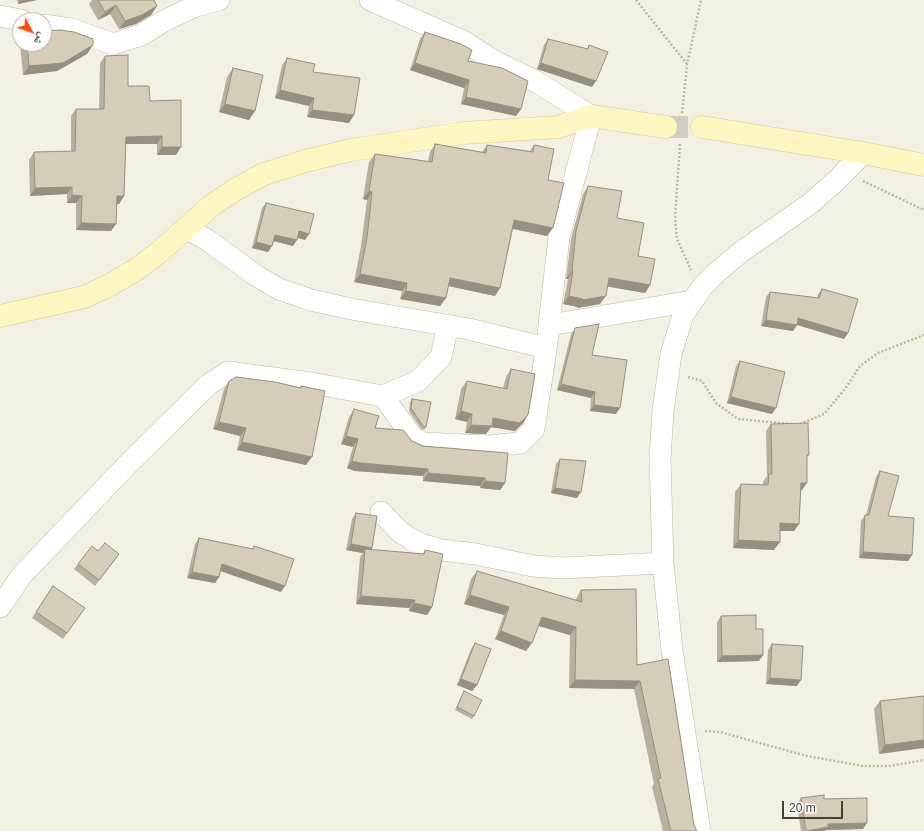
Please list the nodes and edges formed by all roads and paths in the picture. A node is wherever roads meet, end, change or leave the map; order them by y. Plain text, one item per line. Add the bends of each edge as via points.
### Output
1 (219, 0) edge
2 (370, 0) edge
3 (636, 0) edge
4 (701, 0) edge
5 (0, 16) edge
6 (12, 18) edge
7 (52, 26) edge
8 (687, 65) junction
9 (591, 116) junction
10 (702, 127) tunnel mouth
11 (676, 130) junction
12 (863, 153) junction
13 (924, 165) edge
14 (845, 172) junction
15 (924, 210) edge
16 (187, 229) junction
17 (697, 294) junction
18 (0, 316) edge
19 (448, 325) junction
20 (550, 325) junction
21 (924, 335) edge
22 (546, 348) junction
23 (668, 376) junction
24 (383, 396) junction
25 (381, 512) dead end
26 (663, 563) junction
27 (0, 607) edge
28 (685, 731) junction
29 (924, 760) edge
30 (700, 831) edge

1 - 7 street via 193,8 141,35 113,44 71,29
2 - 9 street via 462,41 494,61 535,81
3 - 8 path
4 - 8 path
5 - 6 street
8 - 11 path
9 - 11 street
9 - 16 street via 558,128 463,133 351,150 304,161 264,174 236,189 211,206
9 - 20 street via 559,237
10 - 12 street
11 - 17 path via 674,218 678,239
12 - 13 street
12 - 14 street
14 - 15 path
14 - 17 street via 811,203 741,252
16 - 18 street via 137,269 110,285 84,296
16 - 19 street via 279,289 311,300 351,309
17 - 20 street
17 - 23 street via 683,315 677,331
19 - 22 street
19 - 24 street via 441,357 418,381
20 - 22 street
21 - 23 path via 878,353 860,366 824,414 800,424 738,419 716,403 702,381 690,377
22 - 24 street via 534,429 520,443 489,446 423,443 413,438
23 - 26 street via 660,459
24 - 27 street via 228,372 208,385 126,466 22,575
25 - 26 street via 400,532 411,539 441,550 476,554 533,566 562,568
26 - 28 street via 672,650
28 - 29 path via 720,732 807,756 863,766 890,766
28 - 30 street

